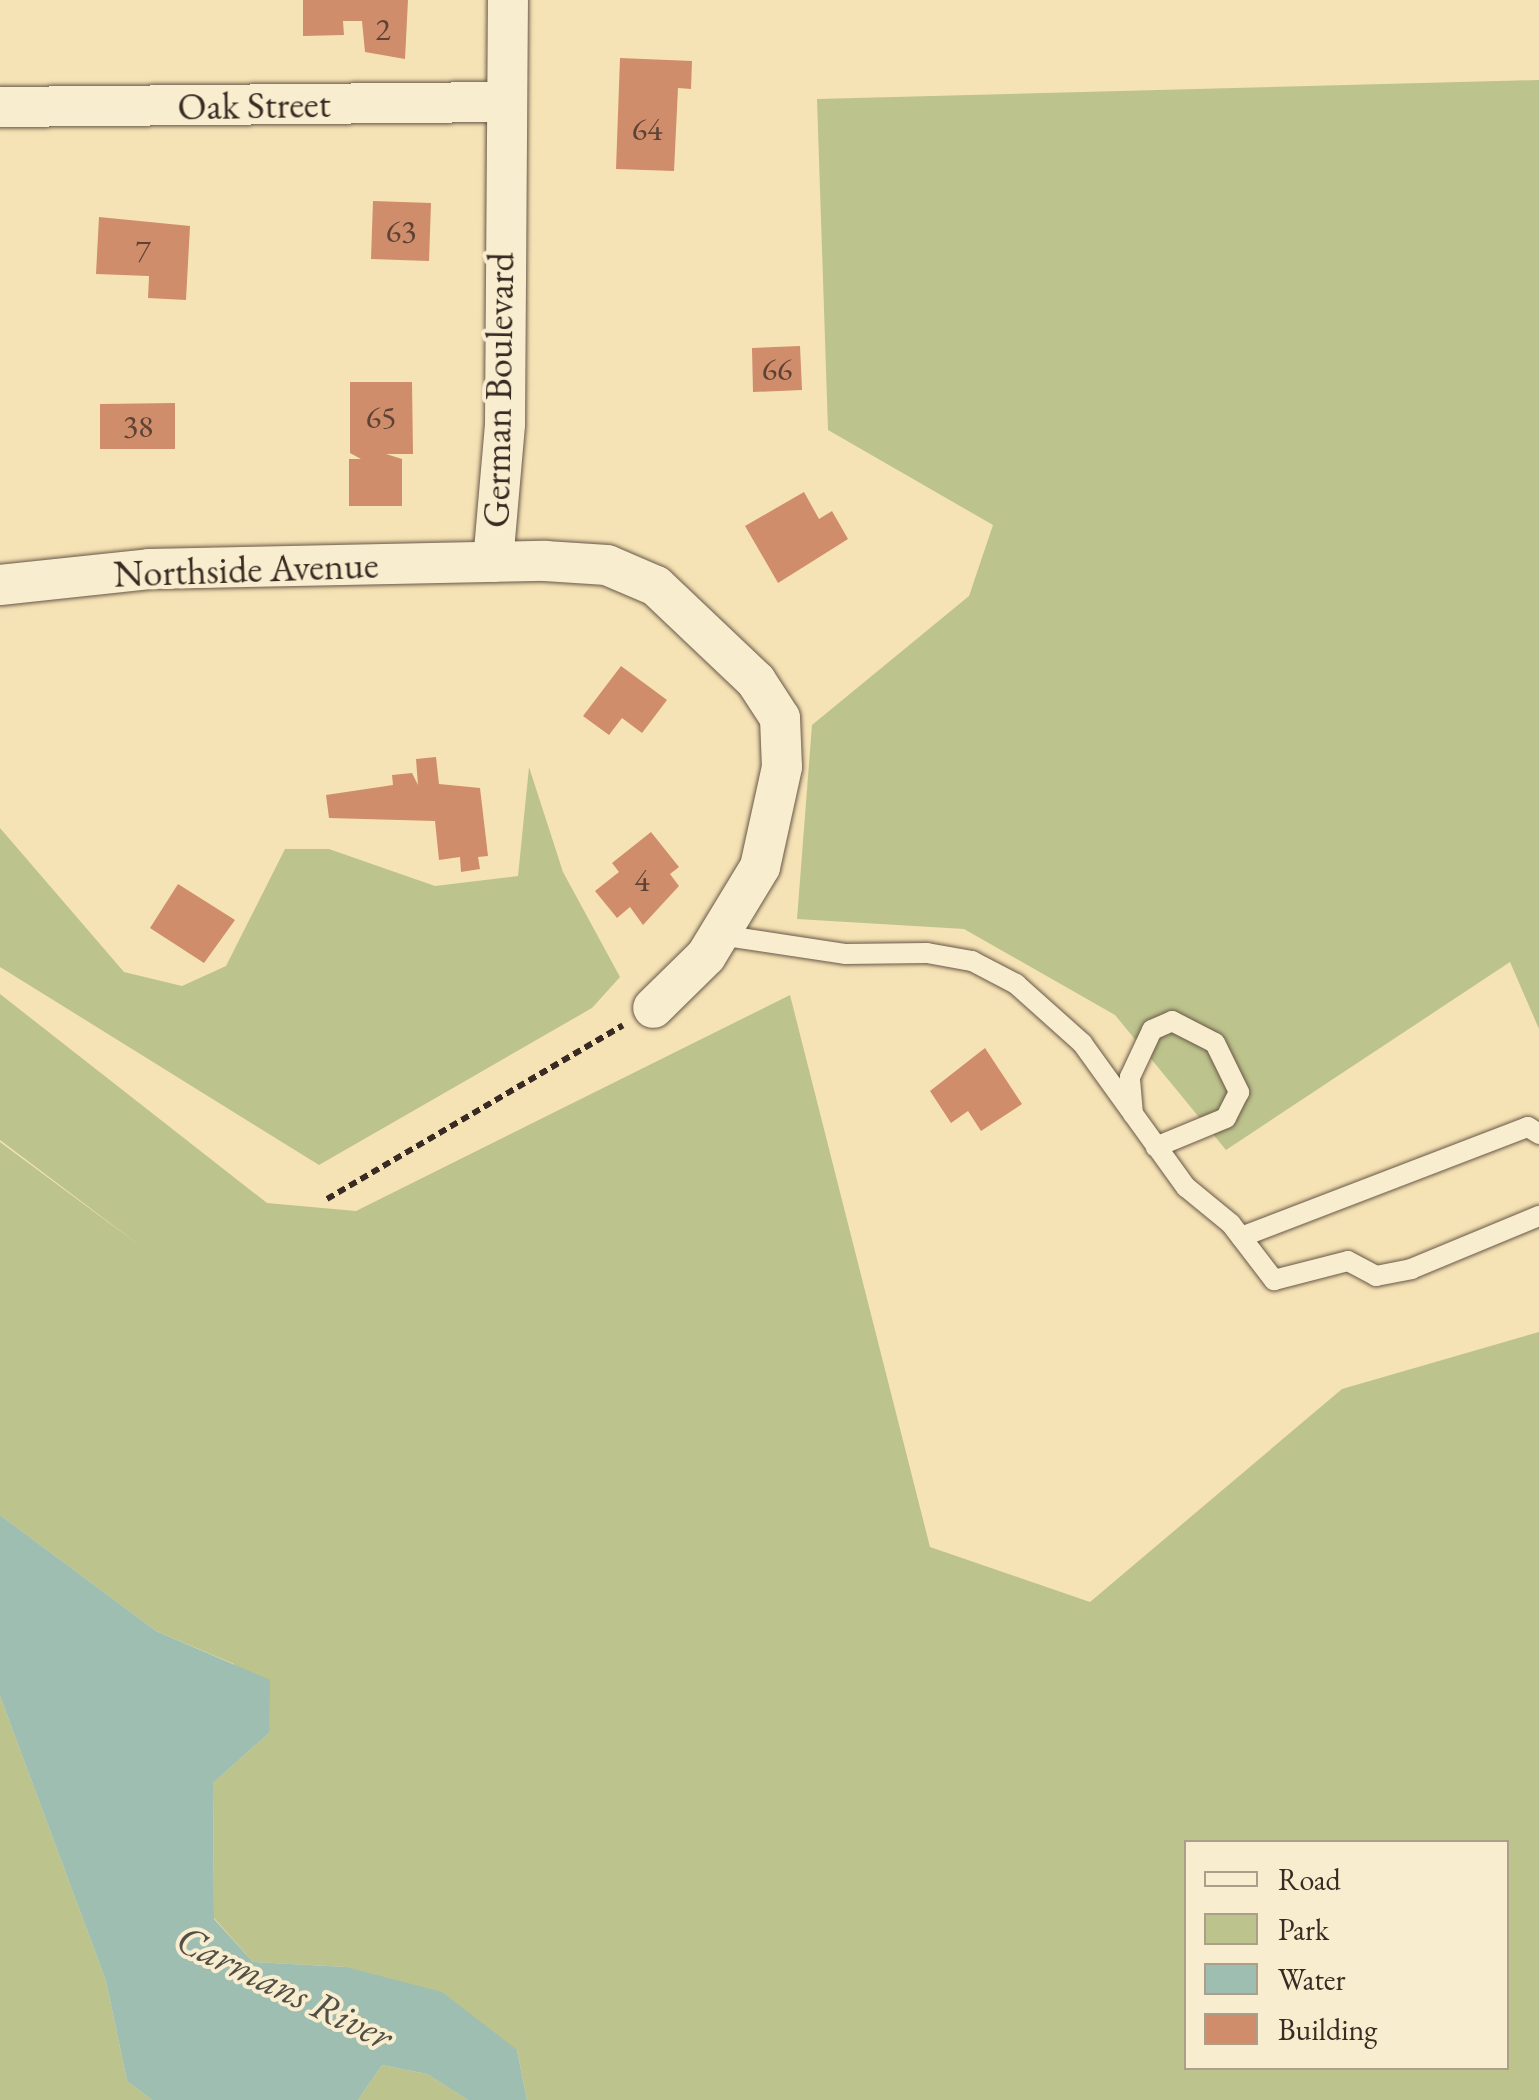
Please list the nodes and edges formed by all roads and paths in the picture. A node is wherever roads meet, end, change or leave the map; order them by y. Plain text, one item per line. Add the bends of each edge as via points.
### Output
1 (508, 0) edge
2 (507, 102) junction
3 (0, 107) edge
4 (493, 562) junction
5 (0, 585) edge
6 (720, 935) junction
7 (653, 1008) joint
8 (1133, 1115) junction
9 (1539, 1134) edge
10 (1156, 1147) junction
11 (326, 1199) dead end
12 (1539, 1216) edge
13 (1241, 1237) junction

1 - 2 street, German Boulevard
2 - 3 street, Oak Street
2 - 4 street, German Boulevard via 504,424
4 - 5 street, Northside Avenue via 148,570
4 - 6 street, German Boulevard via 607,566 656,586 716,634 780,718 782,767 760,867
6 - 7 street, German Boulevard
6 - 8 lane via 972,961 1016,984 1082,1043
7 - 11 path
8 - 10 lane
8 - 10 lane via 1130,1077 1152,1030 1172,1020 1215,1043 1238,1092 1226,1118
9 - 13 lane via 1528,1128
10 - 13 lane
12 - 13 lane via 1376,1276 1348,1261 1274,1280

